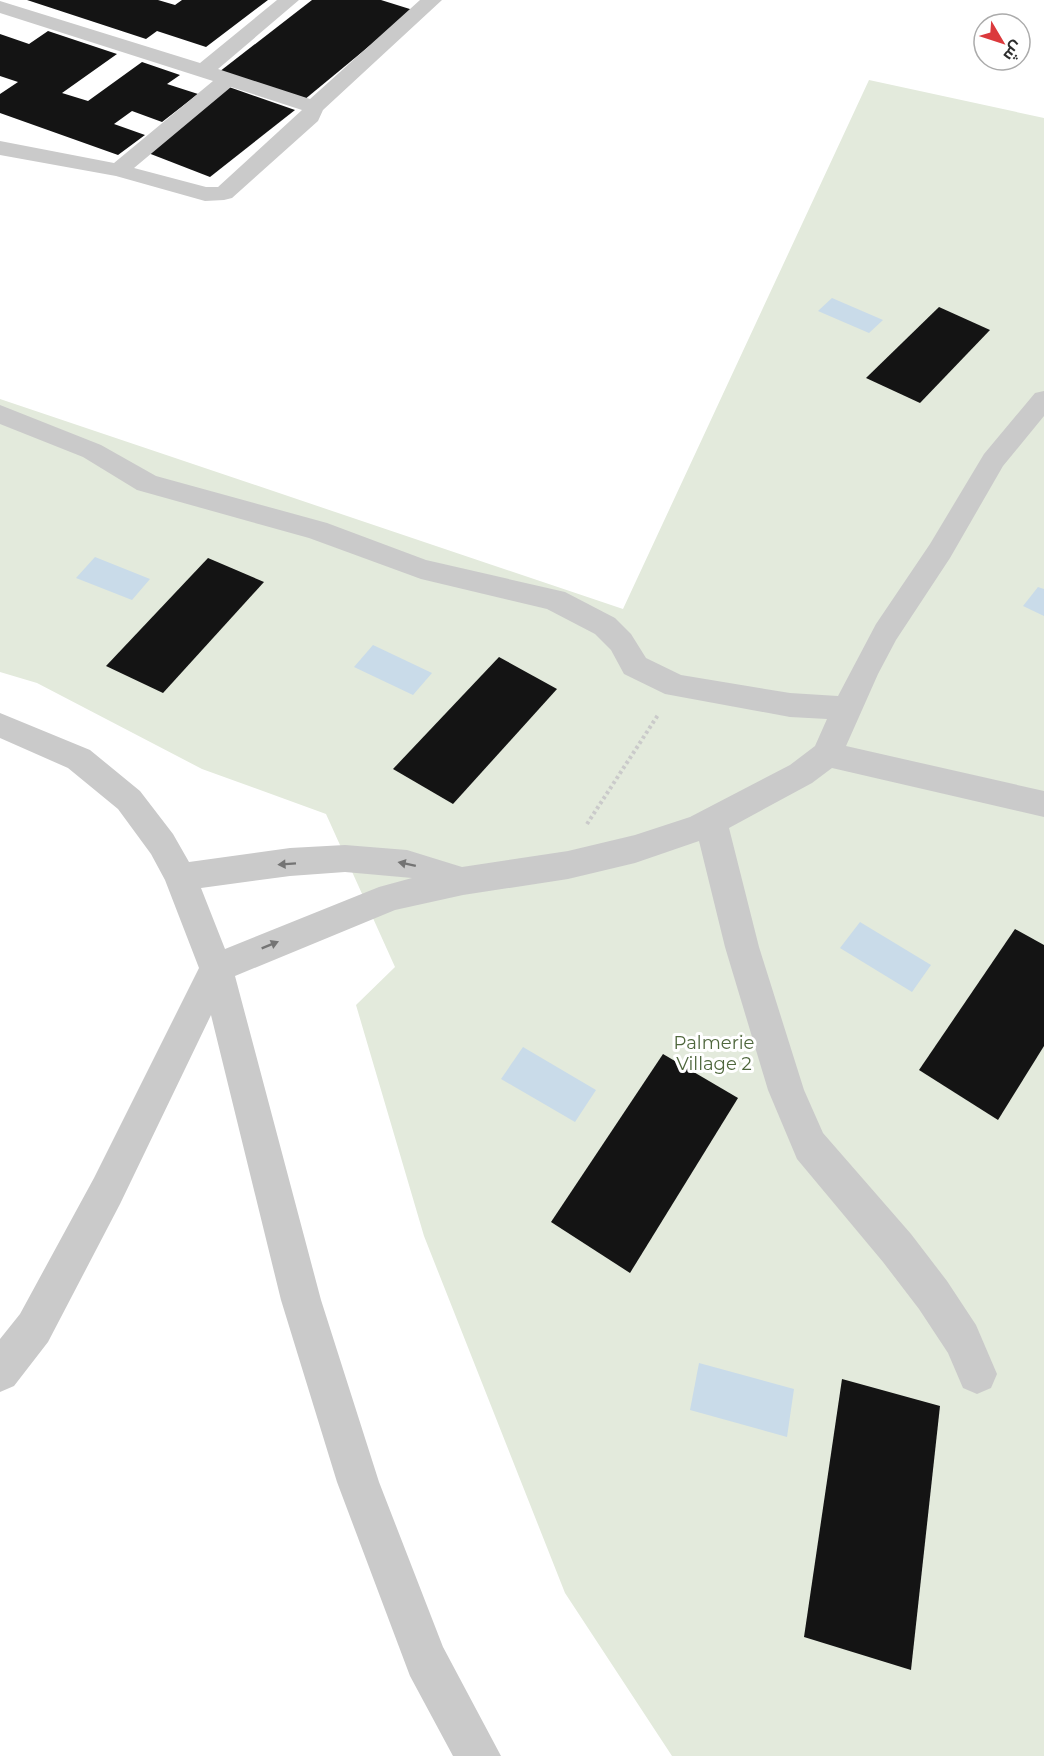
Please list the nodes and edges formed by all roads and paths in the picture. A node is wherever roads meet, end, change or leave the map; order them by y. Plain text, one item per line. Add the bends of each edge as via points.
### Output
1 (6, 0) edge
2 (289, 0) edge
3 (432, 0) edge
4 (0, 5) edge
5 (203, 71) junction
6 (228, 79) junction
7 (314, 107) junction
8 (0, 148) edge
9 (118, 170) junction
10 (1044, 399) edge
11 (0, 414) edge
12 (676, 686) junction
13 (848, 708) junction
14 (0, 725) edge
15 (827, 754) junction
16 (1044, 804) edge
17 (711, 822) junction
18 (589, 860) junction
19 (180, 877) junction
20 (462, 881) junction
21 (216, 968) junction
22 (0, 1372) edge
23 (976, 1374) dead end
24 (478, 1756) edge

1 - 4 street
2 - 5 street
3 - 7 street
4 - 5 street
5 - 6 street
6 - 7 street
6 - 9 street
7 - 9 street via 310,117 219,195
8 - 9 street
10 - 13 street via 993,460 940,551 886,632
11 - 12 street via 92,451 147,483 317,530 421,569 555,600 605,626 621,642 635,666
12 - 13 street via 790,705
12 - 18 path via 588,821 581,838
13 - 15 street
14 - 19 street via 79,759 129,800 162,844
15 - 16 street
15 - 17 street via 801,774
17 - 18 street via 635,849
17 - 23 street via 786,1090 810,1146 933,1295 962,1339
18 - 20 street
20 -> 19 street via 399,862 346,860 266,865
19 - 21 street
21 -> 20 street via 366,905
21 - 22 street via 40,1318
21 - 24 street via 302,1300 358,1482 426,1660

